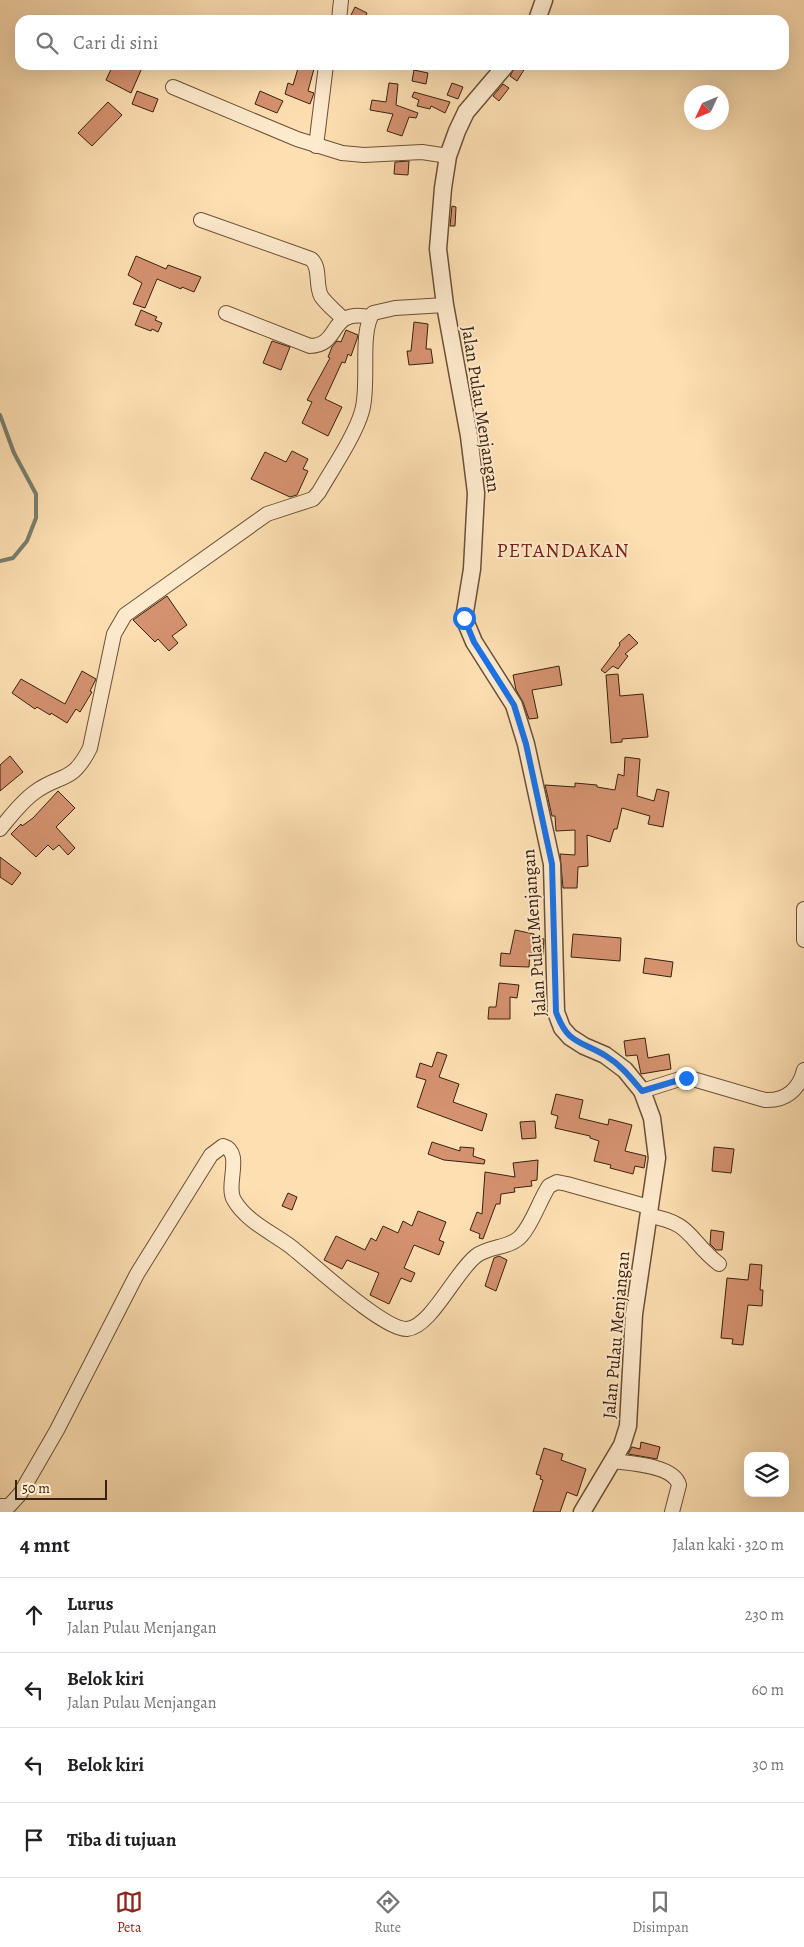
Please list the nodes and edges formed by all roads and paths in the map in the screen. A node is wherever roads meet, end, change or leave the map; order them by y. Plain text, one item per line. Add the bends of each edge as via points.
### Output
1 (341, 0) edge
2 (544, 0) edge
3 (340, 15) edge
4 (538, 15) edge
5 (325, 70) edge
6 (502, 70) edge
7 (173, 87) dead end
8 (316, 146) junction
9 (448, 156) junction
10 (201, 220) dead end
11 (445, 305) junction
12 (226, 313) dead end
13 (370, 317) junction
14 (343, 319) junction
15 (0, 829) edge
16 (804, 908) edge
17 (804, 940) edge
18 (804, 1070) edge
19 (642, 1091) junction
20 (649, 1211) junction
21 (719, 1264) dead end
22 (612, 1461) junction
23 (0, 1506) edge
24 (582, 1512) edge
25 (672, 1512) edge

1 - 3 street
2 - 4 street
5 - 8 street
6 - 9 street, Jalan Pulau Menjangan via 466,112
7 - 8 street
8 - 9 street via 349,154 422,152
9 - 11 street, Jalan Pulau Menjangan via 438,232
10 - 14 street via 311,259 316,267 321,295
11 - 13 street via 383,309
11 - 19 street, Jalan Pulau Menjangan via 476,493 472,569 464,618 474,642 514,705 526,744 552,864 556,1012 562,1028 570,1037 605,1055
12 - 14 street via 310,346 324,343
13 - 14 street via 356,314
13 - 15 street via 366,326 362,411 319,492 313,498 267,514 126,615 114,634 90,748 82,763 67,777 26,798
16 - 17 street
18 - 19 street via 791,1094 774,1101 685,1078
19 - 20 street, Jalan Pulau Menjangan via 652,1118 657,1158
20 - 21 street via 684,1228
20 - 22 street, Jalan Pulau Menjangan via 634,1314 628,1426 622,1446
20 - 23 street via 557,1182 549,1186 521,1237 479,1254 428,1316 408,1329 374,1313 290,1246 251,1220 231,1192 233,1157 231,1151 223,1146 211,1155 136,1274 57,1430 20,1494 9,1506
22 - 24 street, Jalan Pulau Menjangan
22 - 25 street via 654,1467 672,1475 679,1485

